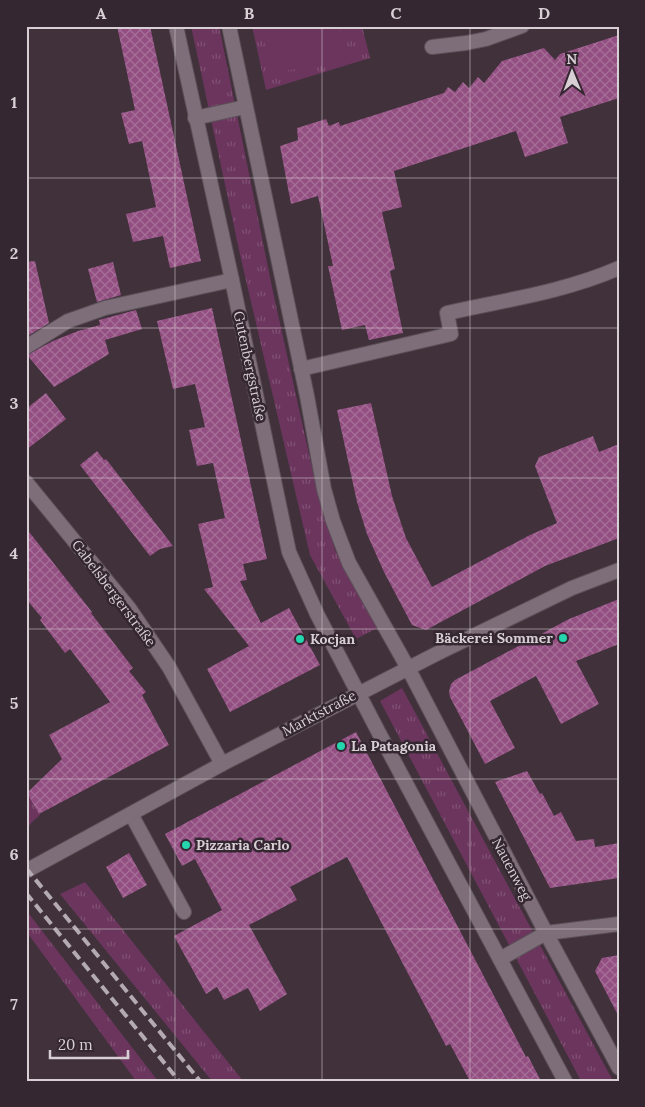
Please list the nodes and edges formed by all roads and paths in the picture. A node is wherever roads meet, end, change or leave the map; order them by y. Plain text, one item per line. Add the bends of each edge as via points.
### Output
1 (176, 26) edge
2 (229, 26) edge
3 (522, 26) edge
4 (432, 46) dead end
5 (245, 107) junction
6 (195, 118) junction
7 (619, 268) edge
8 (232, 280) junction
9 (26, 347) edge
10 (300, 369) junction
11 (26, 482) edge
12 (619, 570) edge
13 (408, 668) junction
14 (359, 692) junction
15 (222, 764) junction
16 (131, 814) junction
17 (26, 871) edge
18 (184, 912) dead end
19 (619, 924) edge
20 (546, 933) junction
21 (500, 959) junction
22 (619, 1068) edge
23 (565, 1081) edge

1 - 6 street, Gutenbergstraße
2 - 5 street
3 - 4 street via 486,39
5 - 6 street
5 - 10 street
6 - 8 street, Gutenbergstraße
7 - 10 street via 546,292 447,313 451,334
8 - 9 street via 87,314 68,321
8 - 14 street, Gutenbergstraße via 289,552 317,614
10 - 13 street via 333,521 349,563
11 - 15 street, Gabelsbergerstraße via 134,615 169,667
12 - 13 street, Marktstraße via 572,588
13 - 14 street, Marktstraße
13 - 20 street, Nauenweg
14 - 15 street, Marktstraße
14 - 21 street
15 - 16 street, Marktstraße
16 - 17 street, Marktstraße
16 - 18 street
19 - 20 street
20 - 21 street
20 - 22 street, Nauenweg
21 - 23 street

